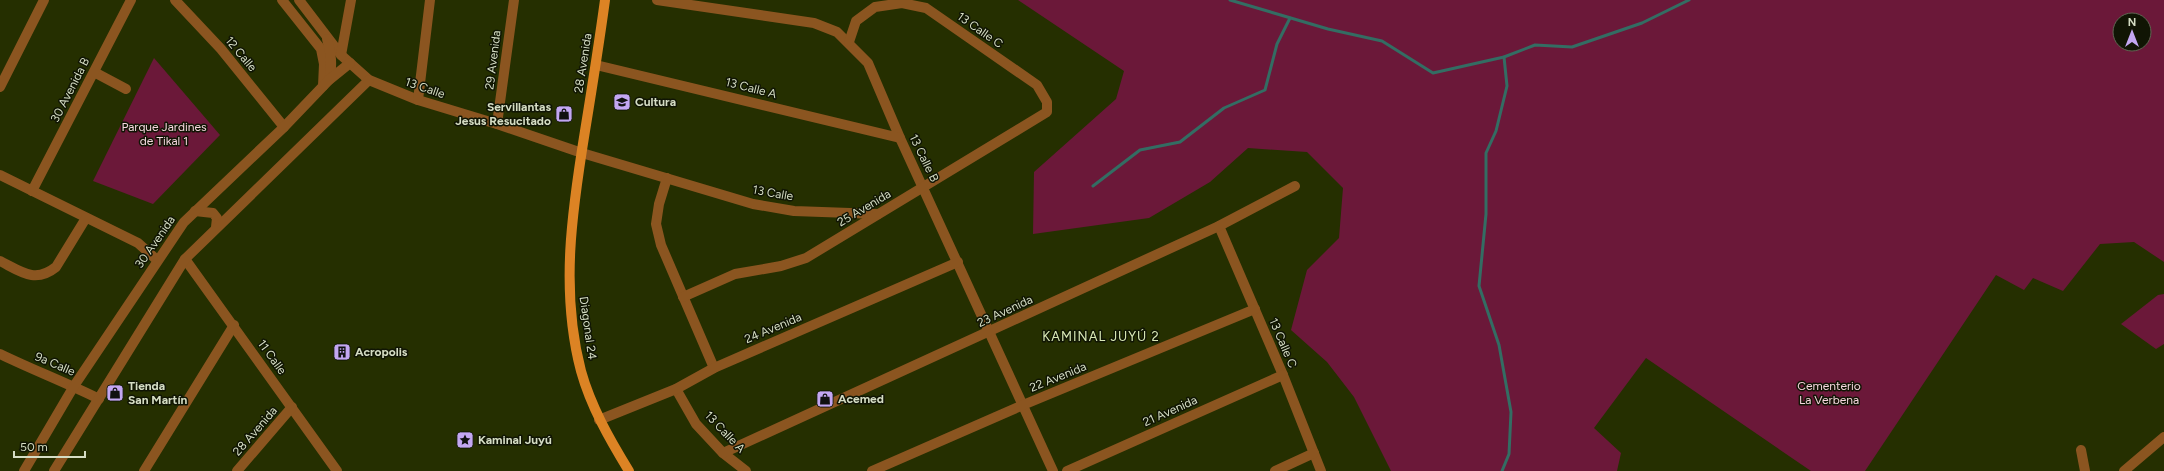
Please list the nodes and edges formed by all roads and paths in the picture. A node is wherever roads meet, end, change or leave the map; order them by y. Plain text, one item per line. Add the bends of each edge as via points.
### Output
1 (44, 0) edge
2 (131, 0) edge
3 (175, 0) edge
4 (282, 0) edge
5 (299, 0) edge
6 (351, 0) edge
7 (430, 0) edge
8 (514, 0) edge
9 (605, 0) edge
10 (657, 0) edge
11 (326, 34) junction
12 (849, 42) junction
13 (341, 55) junction
14 (350, 63) junction
15 (596, 65) junction
16 (94, 72) junction
17 (369, 80) junction
18 (326, 83) junction
19 (0, 87) edge
20 (126, 89) dead end
21 (418, 100) junction
22 (1046, 112) joint
23 (497, 124) junction
24 (284, 128) junction
25 (900, 138) junction
26 (582, 153) junction
27 (0, 175) edge
28 (667, 178) junction
29 (1295, 186) dead end
30 (924, 188) junction
31 (32, 191) junction
32 (195, 212) junction
33 (878, 214) junction
34 (86, 218) junction
35 (1219, 226) junction
36 (216, 227) junction
37 (185, 259) junction
38 (157, 260) junction
39 (0, 261) edge
40 (958, 262) junction
41 (683, 298) junction
42 (1255, 309) junction
43 (234, 325) junction
44 (990, 332) junction
45 (0, 354) edge
46 (714, 368) junction
47 (1283, 375) junction
48 (74, 386) junction
49 (676, 389) junction
50 (99, 399) junction
51 (1023, 405) junction
52 (292, 407) junction
53 (599, 420) junction
54 (2164, 437) edge
55 (2081, 450) dead end
56 (723, 453) junction
57 (1314, 454) junction
58 (24, 471) edge
59 (54, 471) edge
60 (144, 471) edge
61 (238, 471) edge
62 (337, 471) edge
63 (629, 471) edge
64 (746, 471) edge
65 (872, 471) edge
66 (1052, 471) edge
67 (1067, 471) edge
68 (1275, 471) edge
69 (1321, 471) edge
70 (2085, 471) edge
71 (2124, 471) edge

1 - 19 street
2 - 16 street, 30 Avenida B
3 - 24 street, 12 Calle via 221,49
4 - 18 street via 321,49
5 - 11 street, 13 Calle
6 - 13 street
7 - 21 street
8 - 23 street, 29 Avenida
9 - 15 main road, 28 Avenida
10 - 12 street, 13 Calle B via 814,22 837,32
11 - 13 street, 13 Calle
11 - 18 street via 332,59 332,70
12 - 22 street, 13 Calle C via 856,21 875,7 902,3 926,8 1037,85 1046,102
12 - 25 street, 13 Calle B via 868,63
13 - 14 street, 13 Calle
14 - 17 street, 13 Calle
14 - 18 street, 30 Avenida
15 - 25 street, 13 Calle A
15 - 26 main road, 28 Avenida
16 - 20 street
16 - 31 street, 30 Avenida B
17 - 21 street, 13 Calle
17 - 36 street
18 - 24 street, 30 Avenida
21 - 23 street, 13 Calle
22 - 30 street, 25 Avenida
23 - 26 street, 13 Calle
24 - 32 street, 30 Avenida
25 - 30 street, 13 Calle B
26 - 28 street, 13 Calle
26 - 53 main road, Diagonal 24 via 569,248 571,315 581,371
27 - 31 street
28 - 33 street, 13 Calle via 753,204 794,210
28 - 41 street via 656,224 661,245
29 - 35 street, 23 Avenida
30 - 33 street, 25 Avenida
30 - 40 street, 13 Calle B
31 - 34 street
32 - 36 street via 213,213
32 - 38 street, 30 Avenida via 184,222
33 - 41 street, 25 Avenida via 806,258 781,266 735,274
34 - 38 street via 138,243
34 - 39 street via 56,267 41,275 32,276
35 - 42 street, 13 Calle C
35 - 44 street, 23 Avenida
36 - 37 street
37 - 43 street, 11 Calle
37 - 50 street
38 - 48 street, 30 Avenida
40 - 44 street, 13 Calle B
40 - 46 street, 24 Avenida
41 - 46 street
42 - 47 street, 13 Calle C
42 - 51 street, 22 Avenida
43 - 52 street, 11 Calle
43 - 60 street
44 - 51 street, 13 Calle B
44 - 56 street, 23 Avenida
45 - 48 street, 9a Calle via 55,380
46 - 49 street, 24 Avenida
47 - 57 street, 13 Calle C
47 - 67 street, 21 Avenida
48 - 50 street, 9a Calle
48 - 58 street, 30 Avenida
49 - 53 street, 24 Avenida
49 - 56 street, 13 Calle A via 696,424
50 - 59 street
51 - 65 street, 22 Avenida
51 - 66 street, 13 Calle B
52 - 61 street, 28 Avenida
52 - 62 street, 11 Calle
53 - 63 main road, Diagonal 24
54 - 71 street
55 - 70 street
56 - 64 street, 13 Calle A
57 - 68 street
57 - 69 street, 13 Calle C

